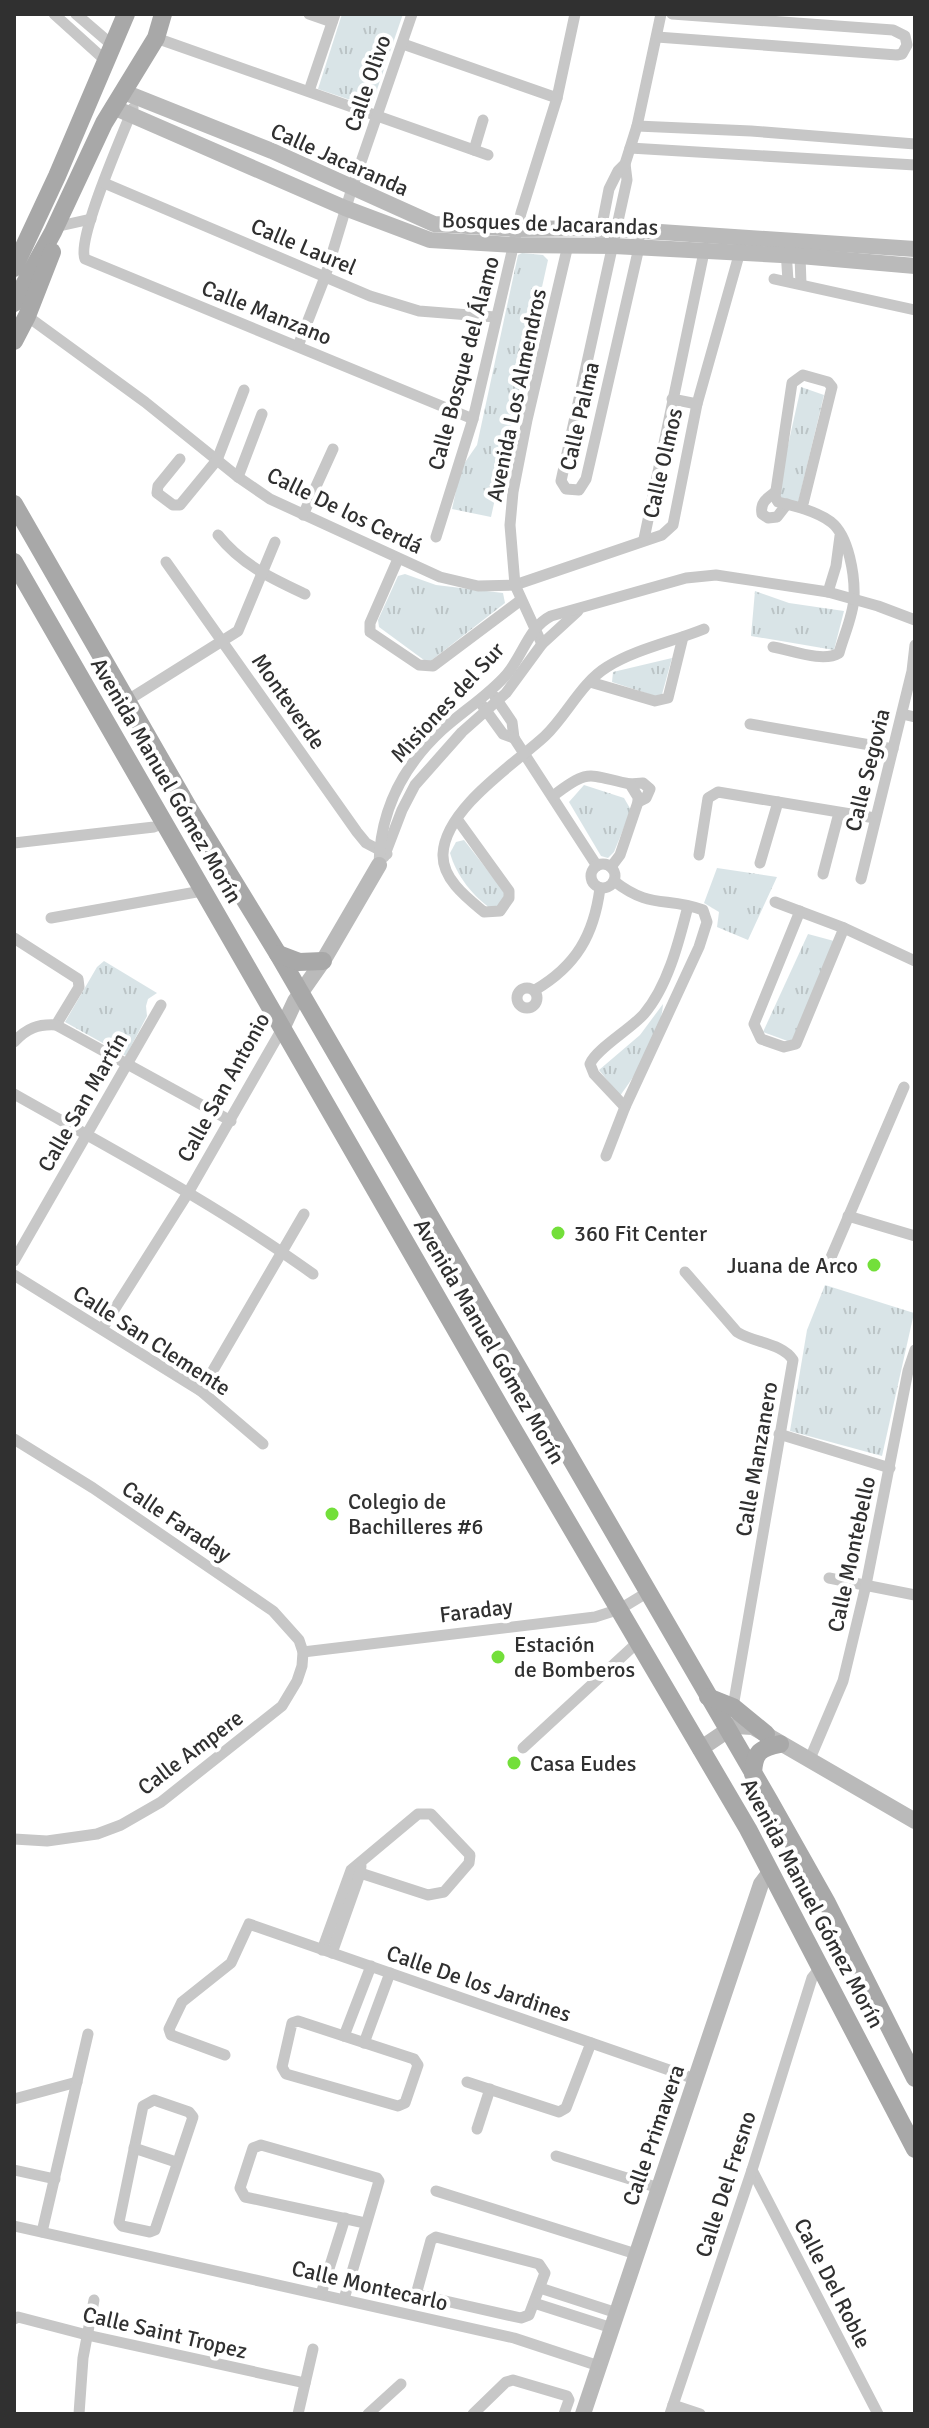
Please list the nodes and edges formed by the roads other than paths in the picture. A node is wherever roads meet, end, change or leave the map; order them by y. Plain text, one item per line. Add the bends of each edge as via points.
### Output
1 (54, 14) edge
2 (76, 14) edge
3 (126, 14) edge
4 (163, 14) edge
5 (309, 14) edge
6 (412, 14) edge
7 (575, 14) edge
8 (661, 14) edge
9 (672, 14) edge
10 (334, 18) edge
11 (788, 24) junction
12 (657, 37) junction
13 (156, 38) junction
14 (403, 44) junction
15 (786, 45) junction
16 (109, 53) junction
17 (309, 91) junction
18 (557, 98) junction
19 (126, 103) junction
20 (377, 116) junction
21 (483, 120) dead end
22 (637, 126) junction
23 (751, 131) junction
24 (858, 138) junction
25 (96, 139) junction
26 (915, 144) edge
27 (630, 148) junction
28 (474, 150) junction
29 (272, 151) junction
30 (750, 153) junction
31 (488, 155) dead end
32 (856, 160) junction
33 (915, 165) edge
34 (262, 173) junction
35 (104, 183) junction
36 (352, 188) junction
37 (46, 201) junction
38 (345, 208) junction
39 (91, 219) junction
40 (64, 225) junction
41 (744, 236) junction
42 (516, 237) junction
43 (608, 237) junction
44 (641, 239) junction
45 (568, 245) junction
46 (915, 249) edge
47 (40, 250) junction
48 (791, 251) junction
49 (704, 252) junction
50 (740, 254) junction
51 (870, 254) junction
52 (915, 266) edge
53 (14, 268) edge
54 (325, 277) junction
55 (774, 279) dead end
56 (794, 283) junction
57 (915, 310) edge
58 (18, 314) edge
59 (495, 317) junction
60 (14, 341) edge
61 (298, 346) junction
62 (587, 366) junction
63 (610, 371) junction
64 (244, 390) dead end
65 (672, 399) junction
66 (697, 404) junction
67 (262, 414) dead end
68 (473, 419) junction
69 (333, 449) dead end
70 (180, 459) dead end
71 (217, 460) junction
72 (238, 477) junction
73 (774, 493) junction
74 (14, 504) edge
75 (787, 504) junction
76 (802, 508) junction
77 (303, 515) junction
78 (218, 535) dead end
79 (840, 536) junction
80 (436, 537) dead end
81 (644, 539) junction
82 (275, 542) dead end
83 (398, 559) junction
84 (14, 562) edge
85 (166, 562) dead end
86 (836, 566) junction
87 (851, 569) junction
88 (261, 574) junction
89 (515, 585) junction
90 (828, 592) junction
91 (305, 594) dead end
92 (854, 599) junction
93 (521, 600) junction
94 (578, 610) junction
95 (915, 620) edge
96 (534, 629) junction
97 (704, 629) dead end
98 (683, 637) junction
99 (223, 642) junction
100 (542, 644) junction
101 (915, 645) edge
102 (773, 647) dead end
103 (913, 669) edge
104 (590, 682) junction
105 (490, 690) junction
106 (94, 700) junction
107 (128, 700) junction
108 (478, 700) junction
109 (498, 701) junction
110 (486, 711) junction
111 (902, 714) junction
112 (915, 717) edge
113 (750, 724) dead end
114 (144, 727) junction
115 (514, 738) junction
116 (119, 741) junction
117 (893, 749) junction
118 (523, 752) junction
119 (553, 796) junction
120 (778, 802) junction
121 (839, 813) junction
122 (875, 818) junction
123 (457, 819) junction
124 (164, 823) junction
125 (14, 843) edge
126 (699, 855) dead end
127 (382, 856) junction
128 (760, 863) dead end
129 (597, 866) junction
130 (611, 867) junction
131 (823, 874) dead end
132 (861, 879) dead end
133 (614, 881) junction
134 (600, 888) junction
135 (202, 891) junction
136 (775, 902) dead end
137 (688, 906) junction
138 (800, 911) junction
139 (51, 918) dead end
140 (844, 928) junction
141 (14, 938) edge
142 (278, 954) junction
143 (323, 961) junction
144 (915, 961) edge
145 (661, 986) junction
146 (535, 990) dead end
147 (300, 994) junction
148 (678, 994) junction
149 (161, 1005) dead end
150 (56, 1025) junction
151 (282, 1029) junction
152 (14, 1042) edge
153 (128, 1063) junction
154 (904, 1087) dead end
155 (14, 1094) edge
156 (625, 1107) junction
157 (231, 1121) junction
158 (86, 1135) junction
159 (606, 1156) dead end
160 (188, 1193) junction
161 (304, 1214) dead end
162 (848, 1216) junction
163 (915, 1236) edge
164 (281, 1251) junction
165 (14, 1261) edge
166 (826, 1269) dead end
167 (685, 1272) dead end
168 (313, 1274) dead end
169 (14, 1275) edge
170 (491, 1324) junction
171 (102, 1329) junction
172 (457, 1329) junction
173 (915, 1350) edge
174 (510, 1354) junction
175 (474, 1362) junction
176 (201, 1391) junction
177 (779, 1434) junction
178 (14, 1439) edge
179 (263, 1444) dead end
180 (890, 1468) junction
181 (829, 1578) dead end
182 (866, 1585) junction
183 (648, 1592) junction
184 (915, 1595) edge
185 (620, 1609) junction
186 (638, 1642) junction
187 (303, 1652) junction
188 (708, 1697) junction
189 (733, 1707) junction
190 (728, 1730) junction
191 (773, 1739) junction
192 (523, 1748) dead end
193 (700, 1749) junction
194 (809, 1761) junction
195 (753, 1774) junction
196 (915, 1821) edge
197 (14, 1839) edge
198 (357, 1869) junction
199 (770, 1872) junction
200 (327, 1951) junction
201 (371, 1966) junction
202 (820, 1968) junction
203 (390, 1973) junction
204 (88, 2034) dead end
205 (344, 2036) junction
206 (364, 2043) junction
207 (591, 2043) junction
208 (225, 2055) dead end
209 (915, 2078) edge
210 (695, 2079) junction
211 (77, 2082) junction
212 (467, 2082) dead end
213 (490, 2089) junction
214 (14, 2099) edge
215 (909, 2128) edge
216 (477, 2129) dead end
217 (134, 2148) junction
218 (915, 2149) edge
219 (556, 2156) dead end
220 (176, 2162) junction
221 (14, 2170) edge
222 (752, 2170) junction
223 (55, 2179) junction
224 (659, 2188) junction
225 (436, 2191) dead end
226 (345, 2218) junction
227 (365, 2223) junction
228 (14, 2226) edge
229 (135, 2230) junction
230 (42, 2232) junction
231 (335, 2248) junction
232 (130, 2251) junction
233 (356, 2253) junction
234 (636, 2254) junction
235 (540, 2288) junction
236 (321, 2294) junction
237 (344, 2299) junction
238 (94, 2300) dead end
239 (534, 2303) junction
240 (16, 2318) edge
241 (614, 2320) junction
242 (87, 2335) junction
243 (313, 2349) dead end
244 (599, 2366) junction
245 (305, 2383) junction
246 (401, 2384) dead end
247 (672, 2410) edge
248 (79, 2414) edge
249 (298, 2414) edge
250 (368, 2414) edge
251 (473, 2414) edge
252 (564, 2414) edge
253 (583, 2414) edge
254 (700, 2414) edge
255 (878, 2414) edge

1 - 16 street
2 - 16 street
3 - 16 main road
4 - 13 main road
5 - 10 street
6 - 14 street, Calle Olivo
7 - 18 street, Calle Bosque del Álamo
8 - 12 street, Calle Palma
9 - 11 street
10 - 17 street
11 - 15 street
11 - 15 street via 893,30 905,36 907,45 897,55
12 - 15 street
12 - 22 street, Calle Palma
13 - 17 street
13 - 19 main road
14 - 18 street
14 - 20 street, Calle Olivo
16 - 37 main road
17 - 20 street
18 - 42 street, Calle Bosque del Álamo
19 - 25 main road
19 - 29 street, Calle Jacaranda
19 - 34 street, Bosques de Jacarandas
19 - 35 street, Calle Manzano
20 - 28 street
20 - 36 street, Calle Olivo
21 - 28 street
22 - 23 street
22 - 27 street, Calle Palma
23 - 24 street
23 - 30 street
24 - 26 street
24 - 32 street
25 - 40 main road via 93,166
25 - 47 main road
27 - 30 street
27 - 43 street, Calle Palma via 627,180
28 - 31 street
29 - 34 street
29 - 36 street, Calle Jacaranda
30 - 32 street
32 - 33 street
34 - 38 street, Bosques de Jacarandas
35 - 39 street, Calle Manzano
35 - 54 street, Calle Laurel
36 - 38 street, Calle Olivo
36 - 42 street, Calle Jacaranda via 434,224
37 - 47 main road
37 - 53 main road
38 - 42 street, Bosques de Jacarandas via 430,240
38 - 54 street, Calle Olivo
39 - 40 street
39 - 61 street, Calle Manzano via 82,249 85,259
40 - 58 main road
41 - 44 street
41 - 48 street
41 - 50 street, Calle Olmos
42 - 43 street, Calle Jacaranda
42 - 45 street, Bosques de Jacarandas
42 - 59 street, Calle Bosque del Álamo
43 - 44 street, Bosques de Jacarandas
43 - 45 street, Bosques de Jacarandas
43 - 62 street, Calle Palma
44 - 49 street, Bosques de Jacarandas
44 - 63 street, Calle Palma
45 - 89 street, Avenida Los Almendros via 513,492 510,547
46 - 51 street
47 - 58 main road
48 - 50 street, Bosques de Jacarandas
48 - 51 street, Bosques de Jacarandas
48 - 56 street
49 - 50 street, Bosques de Jacarandas
49 - 65 street, Calle Olmos
50 - 66 street, Calle Olmos
51 - 52 street, Bosques de Jacarandas
54 - 59 street, Calle Laurel via 402,307
54 - 61 street, Calle Olivo
55 - 56 street
56 - 57 street
58 - 60 main road
58 - 71 street, Calle De los Cerdá via 145,402
59 - 68 street, Calle Bosque del Álamo
61 - 68 street, Calle Manzano
62 - 63 street
62 - 63 street, Calle Palma via 561,481 573,491 586,479
64 - 71 street
65 - 66 street
65 - 81 street, Calle Olmos
66 - 81 street, Calle Olmos via 673,525 662,535
67 - 72 street
68 - 80 street, Calle Bosque del Álamo
69 - 77 street
70 - 71 street via 158,486 157,493 173,505 180,505
71 - 72 street, Calle De los Cerdá
72 - 77 street, Calle De los Cerdá
73 - 75 street via 776,500
73 - 75 street via 764,501 762,514 777,517
73 - 76 street via 792,383 803,375 828,382 832,391
74 - 107 main road, Avenida Manuel Gómez Morín
75 - 76 street
76 - 79 street via 832,522
77 - 83 street, Calle De los Cerdá
78 - 88 street
79 - 86 street
79 - 87 street
81 - 89 street, Calle De los Cerdá
82 - 88 street
83 - 89 street, Calle De los Cerdá via 460,583
83 - 93 street via 370,632 419,665 433,666
84 - 106 main road, Avenida Manuel Gómez Morín
85 - 99 street, Monteverde
86 - 87 street
86 - 90 street
87 - 92 street
88 - 91 street
88 - 99 street via 238,631
89 - 93 street, Avenida Los Almendros
90 - 92 street
90 - 94 street via 701,576
92 - 95 street
92 - 102 street via 835,656
93 - 96 street, Avenida Los Almendros
94 - 96 street via 551,616
94 - 100 street, Misiones del Sur
96 - 100 street, Avenida Los Almendros
96 - 105 street, Misiones del Sur via 518,660
97 - 98 street
98 - 104 street via 607,667
98 - 104 street via 665,700
99 - 107 street
99 - 127 street, Monteverde via 357,832
100 - 109 street, Misiones del Sur
101 - 103 street, Calle Segovia
103 - 111 street, Calle Segovia
104 - 118 street via 554,727
105 - 108 street, Misiones del Sur
105 - 109 street
106 - 107 main road via 114,705
106 - 116 main road, Avenida Manuel Gómez Morín
107 - 114 main road, Avenida Manuel Gómez Morín
108 - 110 street
108 - 127 street, Misiones del Sur via 441,731 405,773 385,815
109 - 110 street, Misiones del Sur
109 - 115 street via 512,722
110 - 115 street via 503,734
110 - 127 street, Misiones del Sur via 415,785
111 - 112 street
111 - 117 street, Calle Segovia
113 - 117 street
114 - 116 main road via 126,729
114 - 142 main road, Avenida Manuel Gómez Morín
115 - 118 street
116 - 124 main road, Avenida Manuel Gómez Morín
117 - 122 street, Calle Segovia
118 - 119 street
118 - 123 street
119 - 129 street
119 - 130 street via 586,775 630,784 638,802
120 - 121 street
120 - 126 street via 718,792 708,798
120 - 128 street
121 - 122 street
121 - 131 street
122 - 132 street, Calle Segovia
123 - 123 street via 443,855 447,870 465,896 484,912 496,913 509,891
124 - 125 street
124 - 135 main road, Avenida Manuel Gómez Morín
127 - 143 street, Calle San Antonio
129 - 130 street
129 - 134 street via 591,880
130 - 133 street
133 - 134 street
133 - 137 street via 642,899
134 - 146 street via 597,912 579,952
135 - 139 street
135 - 151 main road, Avenida Manuel Gómez Morín
136 - 138 street
137 - 145 street
137 - 148 street via 703,910 707,922
138 - 140 street
138 - 140 street via 754,1024 761,1039 784,1047 798,1041
140 - 144 street
141 - 150 street via 75,976 79,987
142 - 143 main road via 299,962
142 - 147 main road, Avenida Manuel Gómez Morín
143 - 147 street, Calle San Antonio
145 - 148 street
145 - 156 street via 644,1014 590,1064
147 - 151 street, Calle San Antonio
147 - 170 main road, Avenida Manuel Gómez Morín
148 - 156 street
149 - 153 street, Calle San Martín
150 - 152 street via 36,1026
150 - 153 street
151 - 157 street, Calle San Antonio
151 - 172 main road, Avenida Manuel Gómez Morín
153 - 157 street
153 - 158 street, Calle San Martín
154 - 162 street
155 - 158 street
156 - 159 street
157 - 160 street, Calle San Antonio
158 - 160 street
158 - 165 street, Calle San Martín
160 - 164 street
160 - 171 street, Calle San Antonio
161 - 164 street
162 - 163 street
162 - 166 street
164 - 168 street
164 - 176 street
167 - 177 street, Calle Manzanero via 737,1332 786,1351 793,1360
169 - 171 street, Calle San Clemente
170 - 172 main road via 475,1331
170 - 174 main road, Avenida Manuel Gómez Morín
171 - 176 street, Calle San Clemente
172 - 175 main road, Avenida Manuel Gómez Morín
173 - 180 street, Calle Montebello
174 - 175 main road via 486,1351
174 - 183 main road, Avenida Manuel Gómez Morín
175 - 185 main road, Avenida Manuel Gómez Morín
176 - 179 street, Calle San Clemente
177 - 180 street
177 - 189 street, Calle Manzanero
178 - 187 street, Calle Faraday via 273,1611
180 - 182 street, Calle Montebello
181 - 182 street
182 - 184 street
182 - 194 street, Calle Montebello via 843,1681
183 - 185 street, Faraday
183 - 188 main road, Avenida Manuel Gómez Morín
185 - 186 main road, Avenida Manuel Gómez Morín
185 - 187 street, Faraday via 595,1617
186 - 192 street
186 - 193 main road, Avenida Manuel Gómez Morín
187 - 197 street, Calle Ampere via 297,1681 282,1706 161,1802 97,1834
188 - 189 main road
188 - 190 main road, Avenida Manuel Gómez Morín
189 - 191 main road
190 - 191 street via 747,1725
190 - 193 street
190 - 195 main road, Avenida Manuel Gómez Morín
191 - 194 street
191 - 195 main road via 756,1753
193 - 199 main road, Avenida Manuel Gómez Morín
194 - 196 street
195 - 209 main road, Avenida Manuel Gómez Morín via 827,1903
198 - 198 street via 426,1812 470,1855 469,1863 438,1895
198 - 200 street
199 - 202 main road, Avenida Manuel Gómez Morín
199 - 210 street, Calle Primavera via 761,1884
200 - 201 street, Calle De los Jardines
200 - 208 street, Calle De los Jardines via 249,1924 231,1963 182,2002 169,2029 171,2035
201 - 203 street, Calle De los Jardines
201 - 205 street
202 - 215 main road, Avenida Manuel Gómez Morín
202 - 222 street, Calle Del Fresno via 812,1978
203 - 206 street
203 - 207 street, Calle De los Jardines
204 - 211 street
205 - 206 street
205 - 206 street via 295,2021 283,2071 403,2105 417,2063
207 - 210 street, Calle De los Jardines
207 - 213 street via 563,2110 554,2112
210 - 224 street, Calle Primavera
211 - 214 street
211 - 223 street
212 - 213 street
213 - 216 street
215 - 218 main road, Avenida Manuel Gómez Morín
217 - 220 street
217 - 220 street via 143,2106 154,2100 193,2117
217 - 229 street via 119,2222
219 - 224 street
220 - 229 street via 155,2230
221 - 223 street
222 - 247 street, Calle Del Fresno
222 - 255 street, Calle Del Roble
223 - 230 street
224 - 234 street, Calle Primavera
225 - 234 street
226 - 227 street
226 - 227 street via 242,2194 253,2148 261,2145 377,2178 380,2184
226 - 231 street
227 - 233 street
228 - 230 street, Calle Montecarlo
229 - 232 street
230 - 232 street, Calle Montecarlo
231 - 233 street
231 - 236 street
232 - 236 street, Calle Montecarlo
233 - 237 street
234 - 241 street, Calle Primavera
235 - 239 street
235 - 239 street via 545,2273 539,2264 440,2237 431,2240 417,2291 422,2297 521,2318 529,2315
235 - 241 street
236 - 237 street, Calle Montecarlo
237 - 244 street, Calle Montecarlo via 514,2338
238 - 242 street
239 - 241 street
240 - 242 street, Calle Saint Tropez
241 - 244 street, Calle Primavera
242 - 245 street, Calle Saint Tropez
242 - 248 street
243 - 245 street
244 - 253 street, Calle Primavera
245 - 249 street
246 - 250 street
247 - 254 street
251 - 252 street via 506,2382 518,2380 567,2396

